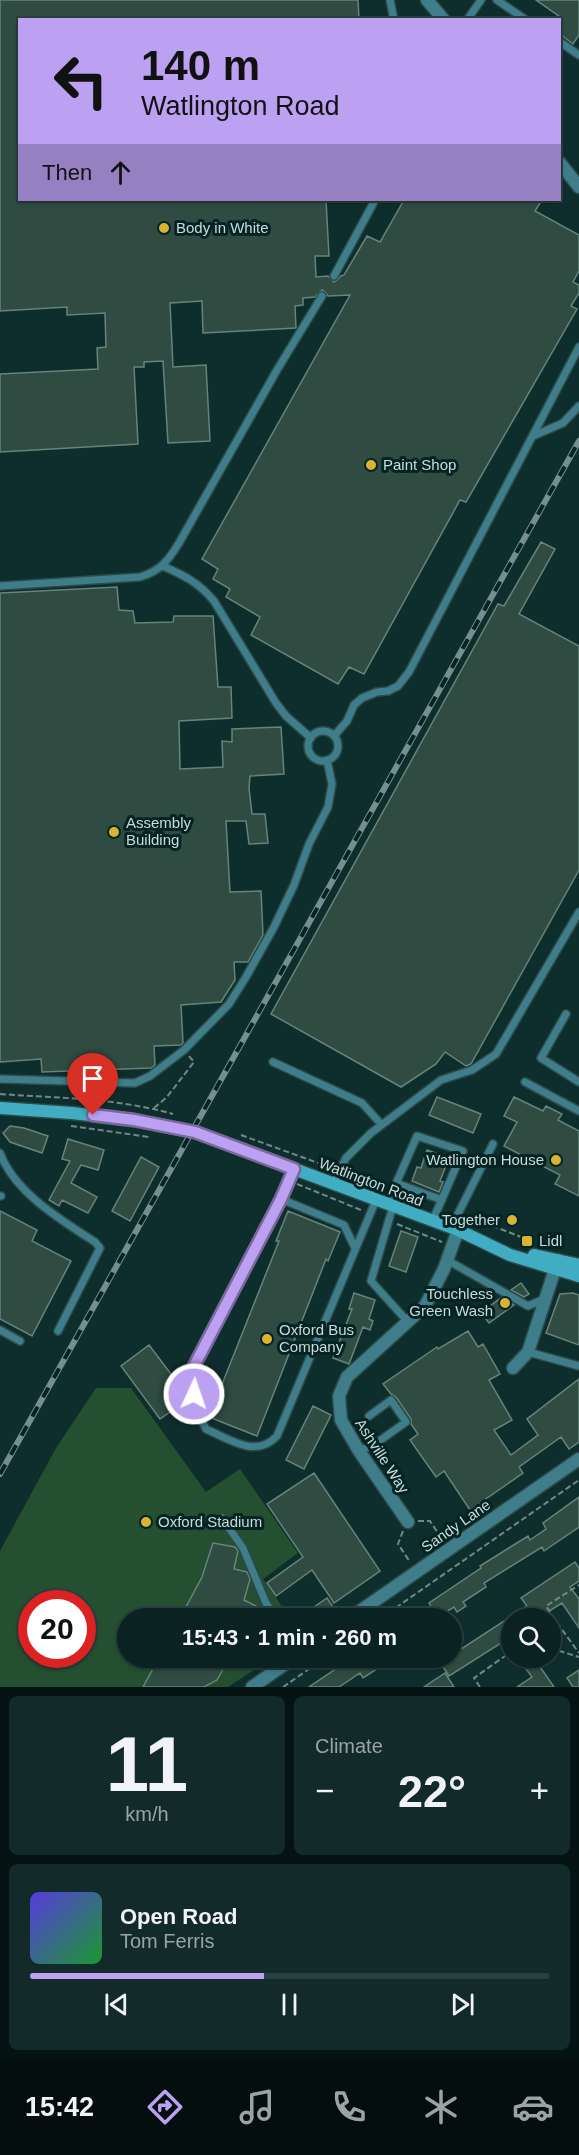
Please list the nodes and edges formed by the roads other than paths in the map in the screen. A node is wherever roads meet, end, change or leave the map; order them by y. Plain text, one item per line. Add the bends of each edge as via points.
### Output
1 (390, 0) edge
2 (428, 0) edge
3 (481, 0) edge
4 (497, 0) edge
5 (394, 18) edge
6 (442, 18) edge
7 (468, 18) edge
8 (523, 18) edge
9 (561, 43) edge
10 (579, 55) edge
11 (561, 164) edge
12 (578, 185) edge
13 (374, 201) edge
14 (334, 276) dead end
15 (322, 296) dead end
16 (579, 347) edge
17 (579, 406) edge
18 (534, 436) junction
19 (163, 566) junction
20 (0, 586) edge
21 (334, 736) junction
22 (311, 738) junction
23 (327, 760) junction
24 (579, 912) edge
25 (566, 1014) dead end
26 (273, 1062) dead end
27 (0, 1078) edge
28 (525, 1082) dead end
29 (579, 1082) edge
30 (0, 1108) edge
31 (579, 1111) edge
32 (381, 1124) junction
33 (493, 1144) dead end
34 (0, 1153) edge
35 (294, 1169) junction
36 (396, 1183) junction
37 (333, 1184) junction
38 (281, 1199) junction
39 (442, 1200) junction
40 (386, 1204) junction
41 (432, 1221) junction
42 (454, 1229) junction
43 (356, 1248) junction
44 (447, 1260) junction
45 (556, 1264) junction
46 (579, 1265) edge
47 (579, 1276) edge
48 (545, 1298) junction
49 (408, 1322) junction
50 (0, 1330) edge
51 (58, 1331) dead end
52 (20, 1341) dead end
53 (528, 1352) junction
54 (579, 1366) edge
55 (513, 1368) dead end
56 (369, 1416) dead end
57 (359, 1451) junction
58 (579, 1459) edge
59 (222, 1518) dead end
60 (408, 1522) road end
61 (269, 1608) edge
62 (365, 1608) edge
63 (280, 1668) edge
64 (252, 1687) edge

1 - 5 lane
2 - 6 street
3 - 7 lane
4 - 8 lane
9 - 10 lane
11 - 12 street
13 - 14 lane
15 - 19 lane
16 - 18 lane
17 - 18 lane via 563,423
18 - 21 lane via 409,672 398,686 362,698
19 - 20 lane via 140,577
19 - 22 lane via 193,579 205,590 276,703
21 - 22 lane via 322,731
21 - 23 lane via 337,750
22 - 23 lane via 311,754 318,760
23 - 27 lane via 332,784 328,807 274,927 229,1004 184,1050 135,1083
24 - 32 lane via 496,1054 472,1070 441,1080
25 - 29 lane via 540,1058
26 - 32 lane via 362,1103
28 - 31 lane
30 - 35 main road, Watlington Road via 134,1120 195,1132
32 - 37 lane via 345,1158
33 - 42 lane
34 - 51 lane via 5,1166 50,1213 100,1248
35 - 37 main road, Watlington Road
35 - 38 lane
36 - 39 lane
36 - 39 lane via 417,1136 463,1151
36 - 40 lane
37 - 40 main road, Watlington Road
38 - 43 lane via 344,1225
38 - 43 lane via 192,1370 196,1406 206,1429 249,1448 272,1442 278,1436
39 - 41 lane
40 - 41 main road, Watlington Road
40 - 43 lane
40 - 49 lane via 371,1281
41 - 42 main road, Watlington Road
42 - 44 street, Ashville Way
42 - 45 main road, Watlington Road
44 - 48 lane via 528,1306
44 - 49 street, Ashville Way via 425,1306
45 - 46 main road, Watlington Road
45 - 47 main road, Watlington Road
45 - 48 street
48 - 53 street
49 - 57 street, Ashville Way via 348,1377 339,1396 341,1420
50 - 52 lane
53 - 54 lane
53 - 55 street
56 - 57 lane via 392,1400 406,1422
57 - 60 street, Ashville Way
58 - 62 street, Sandy Lane
59 - 61 lane via 243,1548
63 - 64 street

